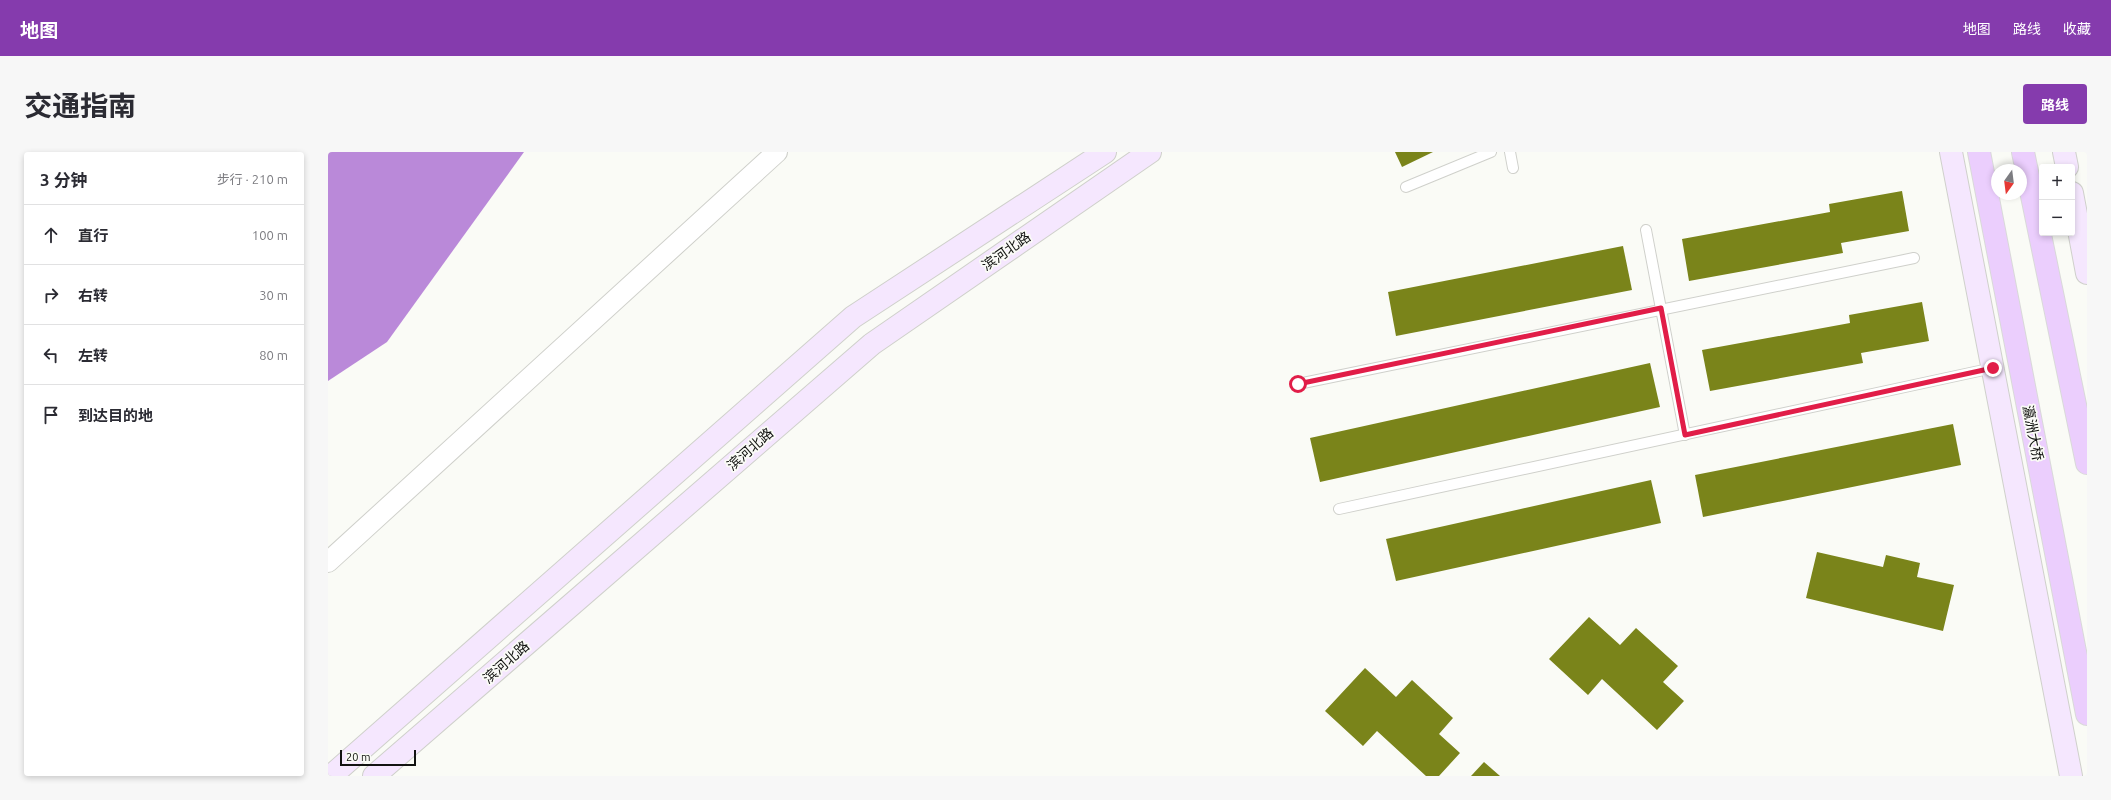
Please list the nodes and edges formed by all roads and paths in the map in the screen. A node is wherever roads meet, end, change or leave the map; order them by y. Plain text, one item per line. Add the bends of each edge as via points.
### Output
1 (777, 152) edge
2 (1105, 152) edge
3 (1150, 152) edge
4 (1490, 152) edge
5 (1510, 152) edge
6 (1951, 152) edge
7 (1979, 152) edge
8 (2023, 152) edge
9 (2064, 152) edge
10 (2066, 164) edge
11 (1514, 168) dead end
12 (1406, 188) dead end
13 (2073, 200) edge
14 (1646, 230) dead end
15 (1914, 258) dead end
16 (2087, 273) edge
17 (1661, 308) junction
18 (1993, 368) junction
19 (1298, 384) dead end
20 (1685, 435) junction
21 (2087, 463) edge
22 (1339, 509) dead end
23 (328, 562) edge
24 (2087, 714) edge
25 (332, 776) edge
26 (374, 776) edge
27 (2071, 776) edge

1 - 23 street
2 - 25 main road, 滨河北路 via 853,317
3 - 26 main road, 滨河北路 via 872,344
4 - 12 lane
5 - 11 lane
6 - 18 main road
7 - 24 main road, 瀛洲大桥
8 - 21 main road
9 - 10 main road
13 - 16 main road
14 - 17 lane
15 - 17 lane
17 - 19 lane
17 - 20 lane
18 - 20 lane
18 - 27 main road
20 - 22 lane

